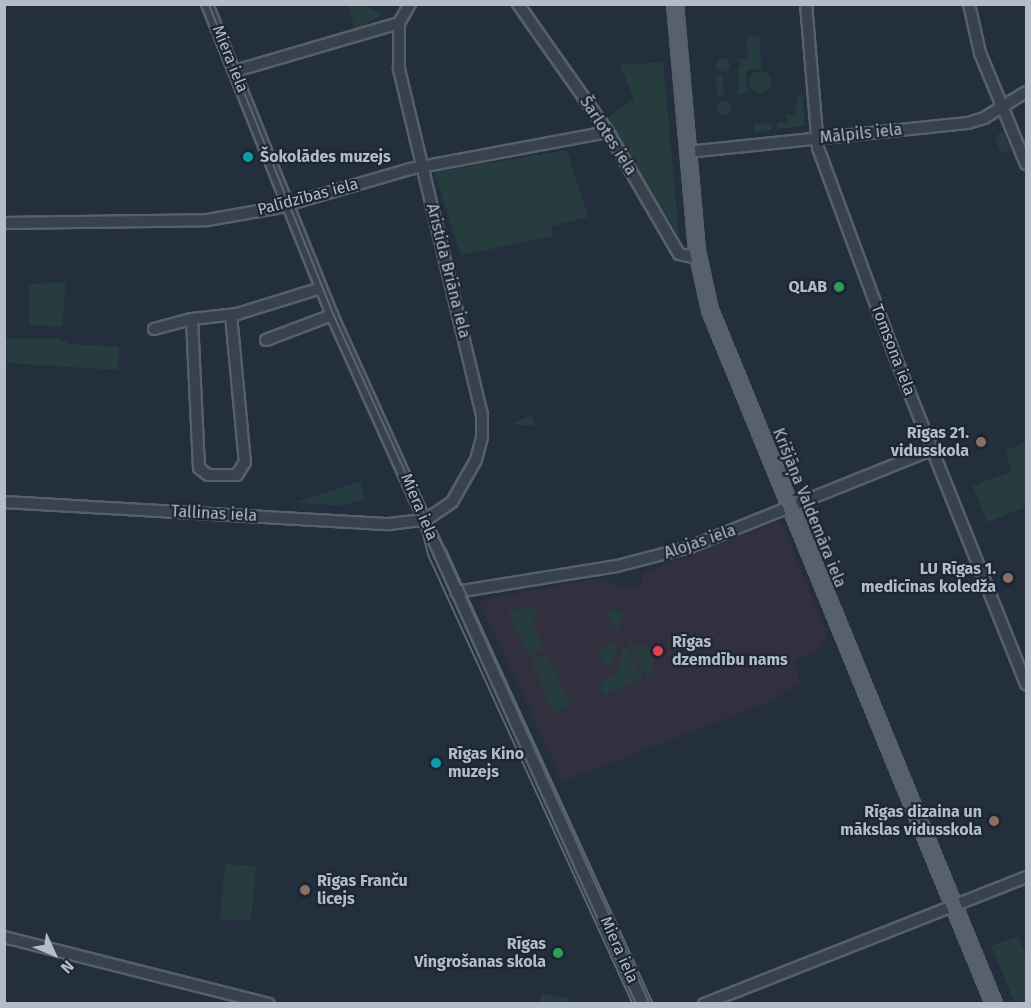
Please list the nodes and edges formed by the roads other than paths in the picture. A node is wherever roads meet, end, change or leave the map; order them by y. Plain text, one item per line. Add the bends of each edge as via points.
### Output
1 (207, 4) edge
2 (410, 4) edge
3 (518, 4) edge
4 (675, 4) edge
5 (806, 4) edge
6 (969, 4) edge
7 (399, 23) junction
8 (235, 71) junction
9 (1026, 92) edge
10 (1002, 107) junction
11 (608, 132) junction
12 (817, 139) junction
13 (687, 152) junction
14 (1026, 164) edge
15 (423, 166) junction
16 (289, 204) junction
17 (4, 223) edge
18 (698, 258) junction
19 (321, 288) junction
20 (231, 315) junction
21 (332, 315) junction
22 (192, 319) junction
23 (154, 329) dead end
24 (266, 340) dead end
25 (931, 450) junction
26 (4, 502) edge
27 (792, 507) junction
28 (424, 520) junction
29 (456, 592) junction
30 (1026, 684) edge
31 (1026, 877) edge
32 (955, 908) junction
33 (4, 937) edge
34 (269, 1004) edge
35 (643, 1004) edge
36 (704, 1004) edge
37 (994, 1004) edge

1 - 8 street, Miera iela
2 - 7 street
3 - 11 street, Šarlotes iela
4 - 13 main road, Krišjāņa Valdemāra iela
5 - 12 street, Tomsona iela
6 - 10 street via 975,38
7 - 8 street
7 - 15 street, Aristida Briāna iela via 399,68
8 - 16 street, Miera iela
9 - 10 street, Mālpils iela
10 - 12 street, Mālpils iela via 968,123
10 - 14 street
11 - 15 street, Palīdzības iela
11 - 18 street, Šarlotes iela via 680,254
12 - 13 street, Mālpils iela
12 - 25 street, Tomsona iela
13 - 18 main road, Krišjāņa Valdemāra iela
15 - 16 street, Palīdzības iela
15 - 28 street, Aristida Briāna iela via 483,426 476,460 460,490 445,508
16 - 17 street, Palīdzības iela via 207,220
16 - 19 street, Miera iela
18 - 27 main road, Krišjāņa Valdemāra iela via 710,310
19 - 20 street
19 - 21 street, Miera iela
20 - 22 street
20 - 22 street via 245,462 237,475 208,475 199,468
21 - 24 street
21 - 28 street, Miera iela
22 - 23 street
25 - 27 street, Alojas iela
25 - 30 street, Tomsona iela
26 - 28 street, Tallinas iela via 389,524
27 - 29 street, Alojas iela via 729,534 651,559
27 - 32 main road, Krišjāņa Valdemāra iela
28 - 29 street, Miera iela
29 - 35 street, Miera iela
31 - 32 street
32 - 36 street
32 - 37 main road, Krišjāņa Valdemāra iela
33 - 34 street

